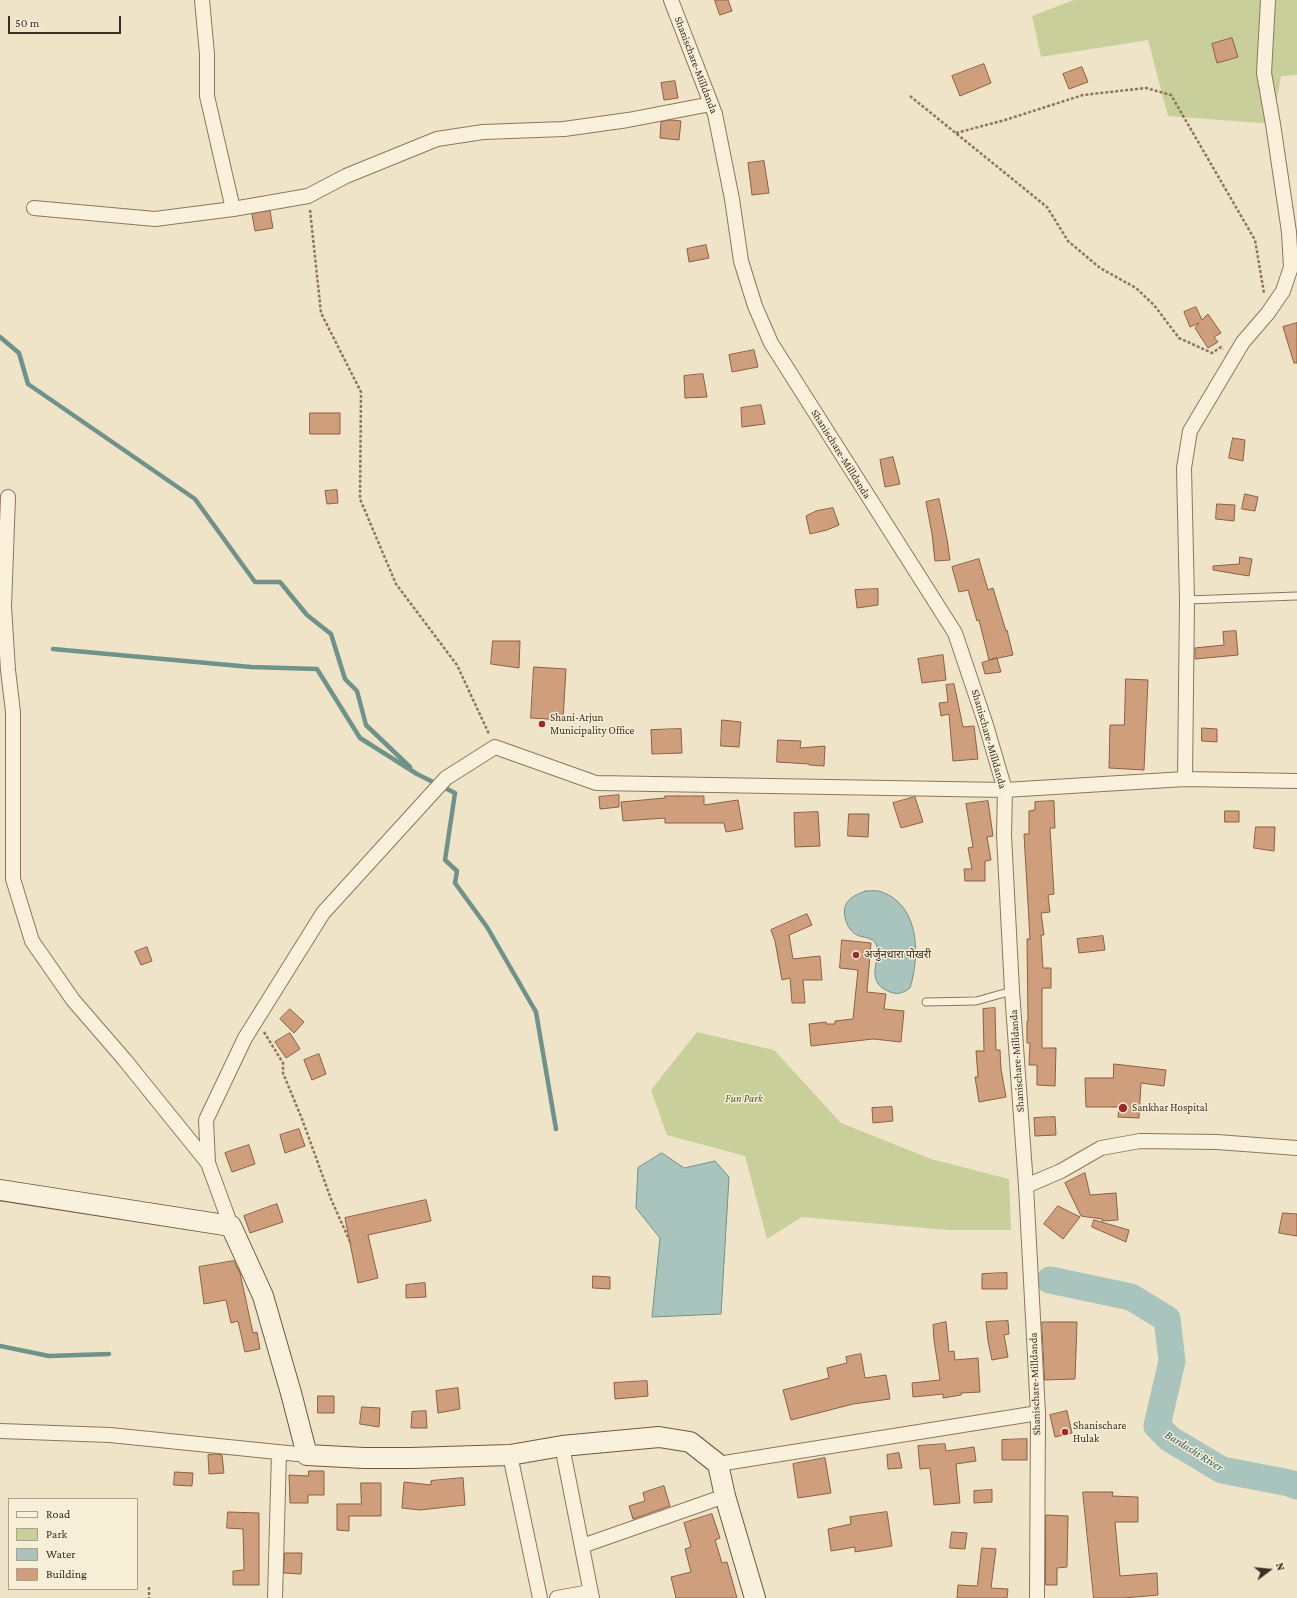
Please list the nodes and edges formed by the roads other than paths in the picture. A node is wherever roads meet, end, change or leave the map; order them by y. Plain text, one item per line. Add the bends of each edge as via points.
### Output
1 (202, 0) edge
2 (671, 0) edge
3 (1268, 0) edge
4 (711, 104) junction
5 (34, 208) dead end
6 (233, 209) junction
7 (8, 497) dead end
8 (1297, 596) edge
9 (1187, 600) junction
10 (1185, 779) junction
11 (1297, 781) edge
12 (1005, 790) junction
13 (1012, 991) junction
14 (926, 1002) dead end
15 (1297, 1148) edge
16 (208, 1163) junction
17 (1026, 1186) junction
18 (0, 1190) edge
19 (231, 1226) junction
20 (1038, 1413) junction
21 (0, 1431) edge
22 (562, 1446) junction
23 (279, 1453) junction
24 (307, 1455) junction
25 (510, 1455) junction
26 (718, 1464) junction
27 (725, 1496) junction
28 (582, 1546) junction
29 (591, 1595) edge
30 (275, 1598) edge
31 (540, 1598) edge
32 (556, 1598) edge
33 (755, 1598) edge
34 (1037, 1598) edge

1 - 6 street via 208,54 207,96
2 - 4 street, Shanischare-Milldanda
3 - 9 street via 1264,73 1289,232 1291,267 1283,291 1243,342 1190,431 1184,468
4 - 6 street via 564,129 483,132 437,139 346,176 308,196
4 - 12 street, Shanischare-Milldanda via 729,183 741,261 755,306 771,343 955,633
5 - 6 street via 155,219
7 - 16 street via 4,607 13,712 13,879 32,941 73,1000
8 - 9 lane
9 - 10 street
10 - 11 street
10 - 12 street
12 - 13 street, Shanischare-Milldanda via 1004,835
12 - 16 street via 596,783 495,747 446,778 323,913 245,1038 206,1120
13 - 14 lane via 976,1001
13 - 17 street, Shanischare-Milldanda
15 - 17 street via 1217,1142 1140,1141 1101,1148 1061,1171
16 - 19 street
17 - 20 street, Shanischare-Milldanda
18 - 19 street
19 - 24 street via 263,1296 292,1393
20 - 26 street
20 - 34 street, Shanischare-Milldanda
21 - 23 street via 110,1435
22 - 25 street
22 - 26 street via 659,1437 690,1442
22 - 28 street
23 - 24 street
23 - 30 street
24 - 25 street via 364,1458
25 - 31 street
26 - 27 street
27 - 28 street
27 - 33 street
28 - 29 street
29 - 32 street

